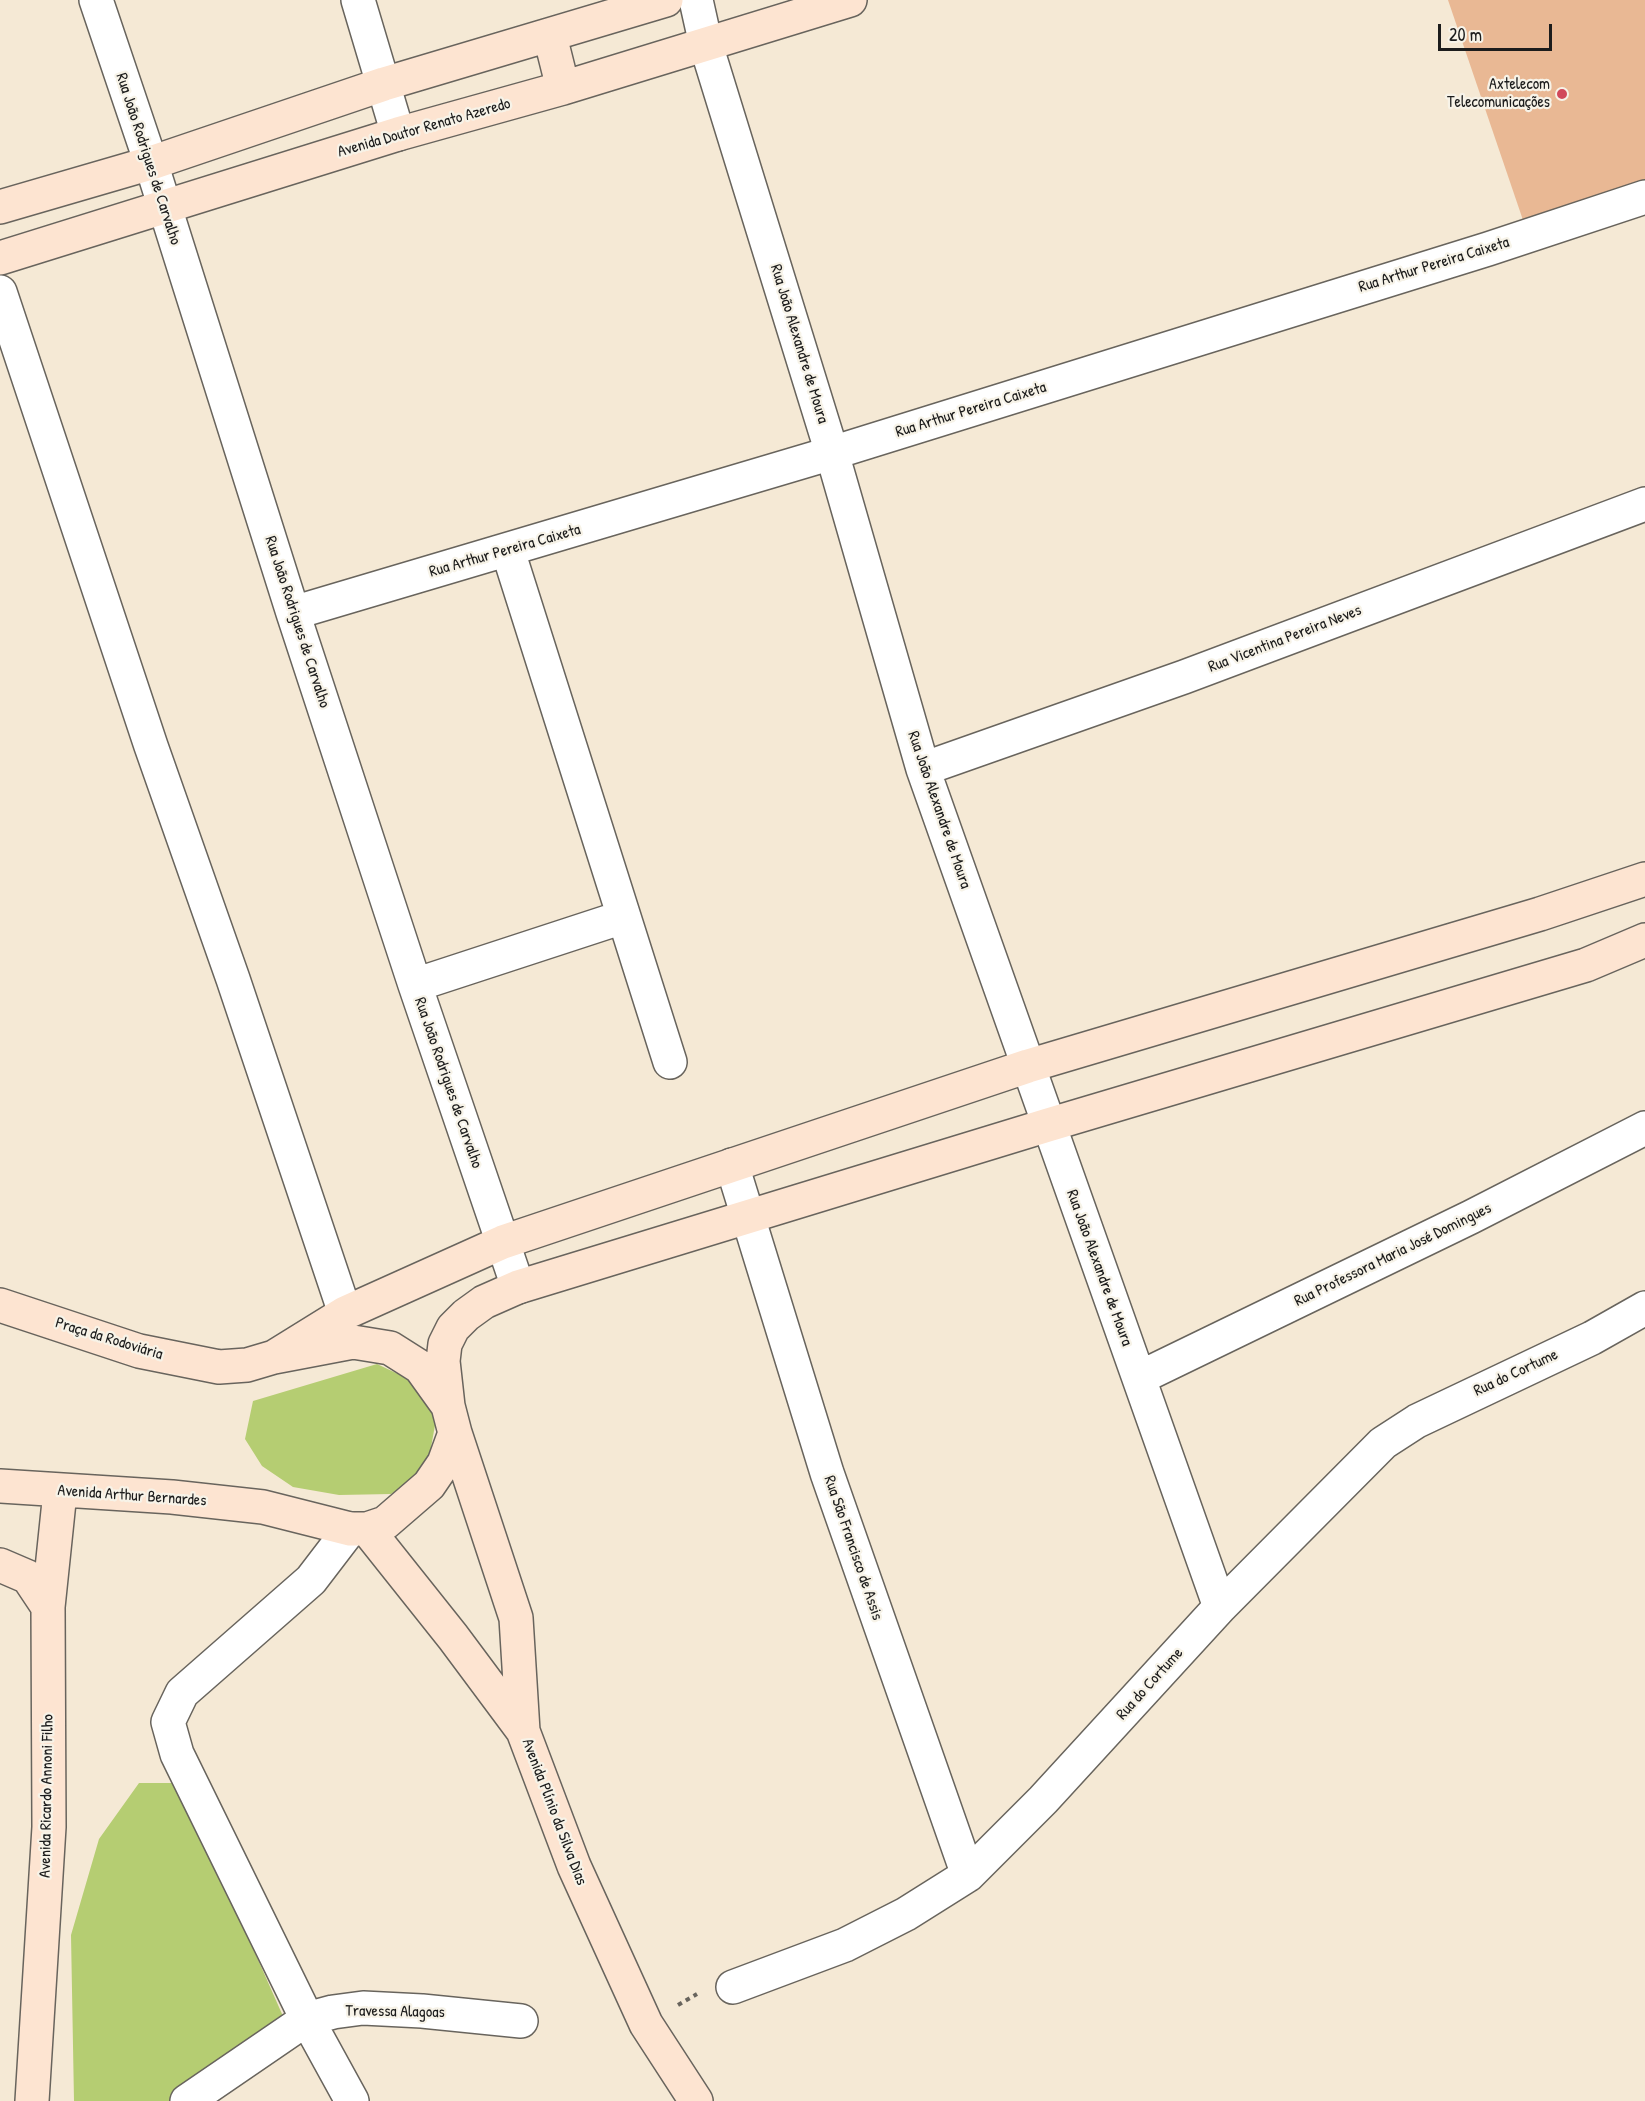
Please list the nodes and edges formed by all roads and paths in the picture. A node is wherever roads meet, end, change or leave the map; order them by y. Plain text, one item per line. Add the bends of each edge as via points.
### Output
1 (96, 0) edge
2 (358, 0) edge
3 (666, 0) edge
4 (696, 0) edge
5 (846, 1) edge
6 (550, 36) junction
7 (706, 45) junction
8 (384, 84) junction
9 (563, 88) junction
10 (398, 134) junction
11 (151, 163) junction
12 (1645, 197) edge
13 (0, 207) edge
14 (164, 208) junction
15 (0, 258) edge
16 (0, 292) edge
17 (832, 453) junction
18 (1645, 504) edge
19 (508, 550) junction
20 (293, 613) junction
21 (923, 769) junction
22 (1645, 879) edge
23 (623, 917) junction
24 (1645, 940) edge
25 (415, 985) junction
26 (670, 1062) dead end
27 (1028, 1066) junction
28 (1048, 1125) junction
29 (1645, 1128) edge
30 (732, 1165) junction
31 (748, 1217) junction
32 (503, 1242) junction
33 (518, 1287) junction
34 (0, 1305) edge
35 (1645, 1308) edge
36 (345, 1314) junction
37 (274, 1357) junction
38 (1139, 1378) junction
39 (451, 1419) junction
40 (0, 1486) edge
41 (60, 1492) junction
42 (359, 1529) junction
43 (0, 1565) edge
44 (48, 1607) junction
45 (1220, 1607) junction
46 (523, 1731) junction
47 (968, 1875) junction
48 (733, 1987) joint
49 (307, 2019) junction
50 (521, 2020) dead end
51 (646, 2024) junction
52 (32, 2101) edge
53 (187, 2101) edge
54 (352, 2101) edge
55 (696, 2101) edge

1 - 11 street, Rua João Rodrigues de Carvalho
2 - 8 street
3 - 6 street
4 - 7 street, Rua João Alexandre de Moura
5 - 7 street, Avenida Doutor Renato Azeredo
6 - 8 street
6 - 9 street
7 - 9 street, Avenida Doutor Renato Azeredo
7 - 17 street, Rua João Alexandre de Moura
8 - 10 street
8 - 11 street
9 - 10 street, Avenida Doutor Renato Azeredo
10 - 14 street, Avenida Doutor Renato Azeredo
11 - 13 street
11 - 14 street, Rua João Rodrigues de Carvalho
12 - 17 street, Rua Arthur Pereira Caixeta
14 - 15 street, Avenida Doutor Renato Azeredo
14 - 20 street, Rua João Rodrigues de Carvalho
16 - 36 street
17 - 19 street, Rua Arthur Pereira Caixeta
17 - 21 street, Rua João Alexandre de Moura
18 - 21 street, Rua Vicentina Pereira Neves via 1184,677
19 - 20 street, Rua Arthur Pereira Caixeta
19 - 23 street
20 - 25 street, Rua João Rodrigues de Carvalho
21 - 27 street, Rua João Alexandre de Moura
22 - 27 street via 1540,914
23 - 25 street
23 - 26 street
24 - 28 street via 1586,965
25 - 32 street, Rua João Rodrigues de Carvalho
27 - 28 street, Rua João Alexandre de Moura
27 - 30 street
28 - 31 street
28 - 38 street, Rua João Alexandre de Moura
29 - 38 street, Rua Professora Maria José Domingues
30 - 31 street, Rua São Francisco de Assis
30 - 32 street
31 - 33 street
31 - 47 street, Rua São Francisco de Assis via 827,1473
32 - 33 street, Rua João Rodrigues de Carvalho
32 - 36 street
33 - 39 street via 484,1302 453,1328 445,1344 443,1361
34 - 37 street, Praça da Rodoviária via 139,1351 219,1367 247,1365
35 - 45 street, Rua do Cortume via 1592,1338 1417,1421 1383,1443
36 - 37 street
37 - 39 street via 353,1342 390,1348 420,1367
38 - 45 street, Rua João Alexandre de Moura
39 - 42 street via 444,1463 429,1485 385,1523
39 - 46 street, Avenida Plínio da Silva Dias via 516,1618
40 - 41 street, Avenida Arthur Bernardes
41 - 42 street, Avenida Arthur Bernardes via 172,1497 263,1507
41 - 44 street, Avenida Ricardo Annoni Filho
42 - 46 street via 453,1637
42 - 49 street via 311,1580 182,1693 168,1722 177,1754
43 - 44 street via 28,1577
44 - 52 street, Avenida Ricardo Annoni Filho via 49,1827
45 - 47 street, Rua do Cortume via 1043,1800
46 - 51 street, Avenida Plínio da Silva Dias via 574,1866
47 - 48 street, Rua do Cortume via 906,1914 844,1945
48 - 51 path via 727,1977
49 - 50 street, Travessa Alagoas via 363,2008
49 - 53 street, Travessa Alagoas
49 - 54 street
51 - 55 street, Avenida Plínio da Silva Dias

